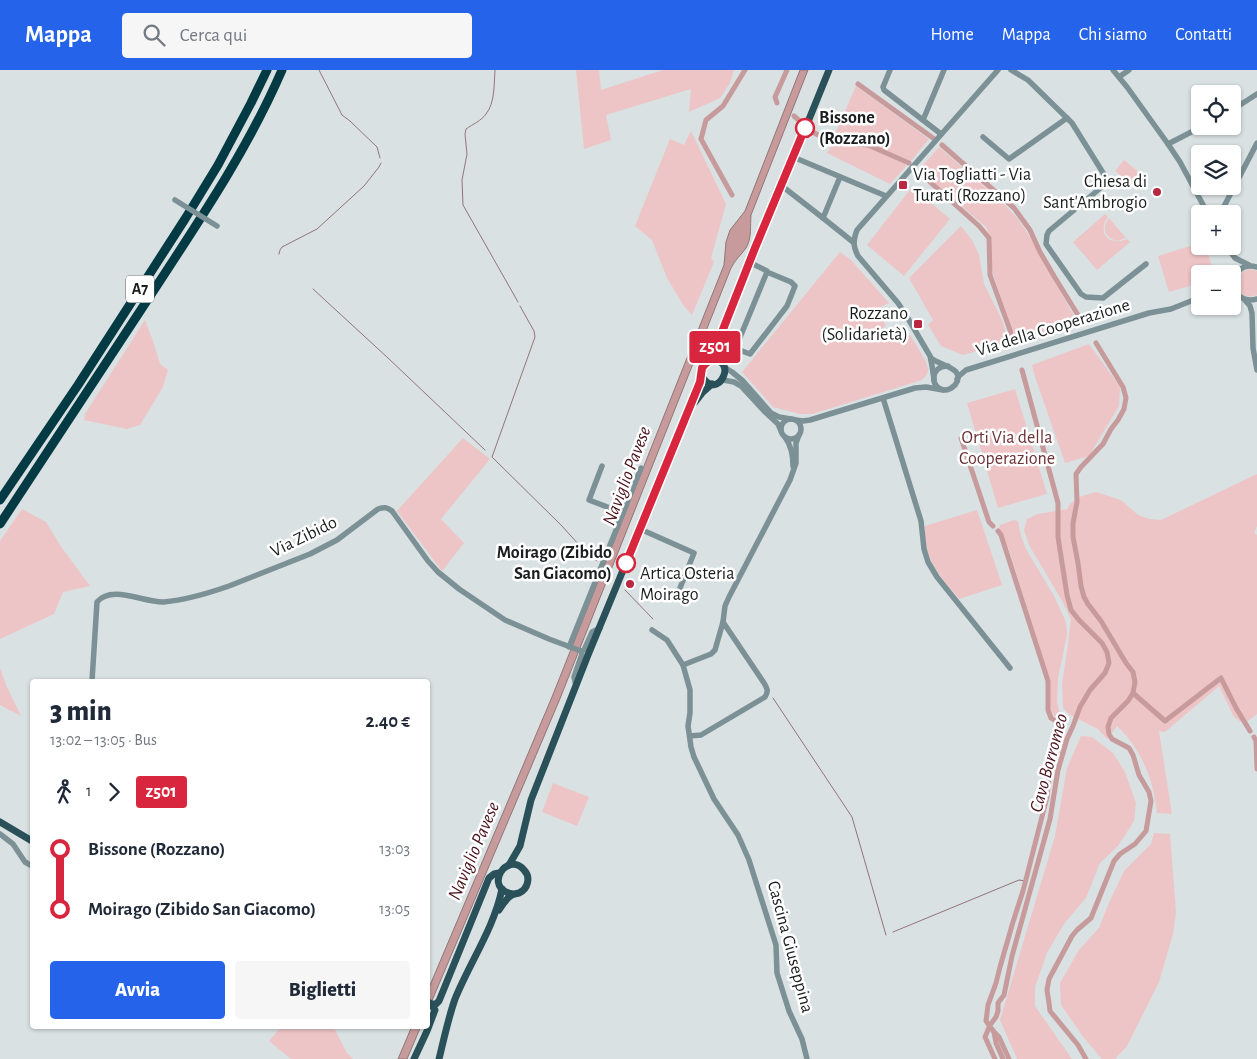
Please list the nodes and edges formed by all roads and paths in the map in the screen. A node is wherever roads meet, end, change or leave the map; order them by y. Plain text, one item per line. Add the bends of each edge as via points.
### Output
1 (266, 70) edge
2 (282, 70) edge
3 (828, 70) edge
4 (890, 70) edge
5 (944, 70) edge
6 (998, 70) edge
7 (1011, 70) edge
8 (1113, 70) edge
9 (1129, 70) edge
10 (1119, 77) junction
11 (1257, 94) edge
12 (1241, 104) edge
13 (1067, 118) junction
14 (923, 120) junction
15 (1191, 132) edge
16 (941, 134) junction
17 (983, 137) dead end
18 (1168, 144) junction
19 (1257, 144) edge
20 (793, 157) junction
21 (840, 177) junction
22 (782, 186) junction
23 (886, 196) junction
24 (175, 200) dead end
25 (1203, 205) edge
26 (1225, 205) edge
27 (823, 218) junction
28 (217, 226) dead end
29 (853, 245) junction
30 (1233, 255) edge
31 (1235, 258) junction
32 (749, 262) junction
33 (1146, 264) dead end
34 (1236, 265) edge
35 (1254, 266) edge
36 (1241, 270) edge
37 (767, 272) junction
38 (1241, 297) joint
39 (1191, 300) edge
40 (1257, 300) edge
41 (1252, 313) junction
42 (720, 337) junction
43 (930, 356) junction
44 (709, 361) junction
45 (723, 365) junction
46 (950, 367) junction
47 (966, 370) junction
48 (1257, 370) edge
49 (934, 375) junction
50 (702, 376) junction
51 (957, 378) junction
52 (723, 380) junction
53 (712, 384) junction
54 (915, 388) junction
55 (943, 390) junction
56 (883, 398) junction
57 (690, 408) junction
58 (794, 419) junction
59 (813, 419) junction
60 (783, 434) junction
61 (800, 434) junction
62 (602, 466) dead end
63 (641, 468) dead end
64 (793, 473) junction
65 (0, 500) edge
66 (623, 513) junction
67 (0, 524) edge
68 (640, 530) junction
69 (676, 598) dead end
70 (723, 622) junction
71 (600, 628) junction
72 (652, 630) dead end
73 (570, 647) junction
74 (581, 651) junction
75 (683, 665) junction
76 (1010, 668) dead end
77 (92, 679) edge
78 (576, 686) junction
79 (690, 736) junction
80 (0, 822) edge
81 (0, 834) edge
82 (30, 840) edge
83 (520, 846) junction
84 (30, 865) edge
85 (509, 865) junction
86 (522, 867) junction
87 (500, 873) junction
88 (502, 889) junction
89 (513, 894) junction
90 (493, 918) junction
91 (430, 1003) edge
92 (430, 1023) edge
93 (428, 1029) edge
94 (414, 1059) edge
95 (440, 1059) edge
96 (808, 1059) edge

1 - 65 highway, A7 via 218,164 185,219
2 - 67 highway, A7 via 231,171
3 - 20 main road
4 - 14 street via 883,88
5 - 14 street
6 - 16 street
7 - 13 street via 1028,80
8 - 10 street
9 - 10 street
10 - 18 street
11 - 12 street
13 - 17 street via 1009,159
13 - 33 street via 1106,180 1049,232 1046,244 1086,297 1106,296
14 - 16 street
15 - 18 street
16 - 23 street
18 - 25 street
19 - 26 street
20 - 21 street
20 - 22 main road
21 - 23 street
21 - 27 street
22 - 27 street
22 - 32 main road
23 - 29 street via 857,230
24 - 28 street, bridge
27 - 29 street
29 - 43 street via 862,261 898,303
30 - 31 street
31 - 34 street
31 - 35 street
32 - 37 street
32 - 42 main road
35 - 36 street
37 - 37 street via 736,347 750,354 787,306 795,286
38 - 40 street
38 - 41 street
39 - 47 street, Via della Cooperazione
40 - 41 street
41 - 48 street
42 - 44 main road
42 - 45 main road via 719,354
43 - 46 street
43 - 49 street
44 - 45 main road via 716,360
44 - 50 main road via 702,368
45 - 52 main road
45 - 58 street via 743,381 771,413
46 - 47 street, Via della Cooperazione
46 - 49 street via 942,367
46 - 51 street
47 - 51 street, Via della Cooperazione
49 - 54 street
49 - 55 street via 936,386
50 - 53 main road
50 - 57 main road
51 - 55 street via 952,388
52 - 53 main road
52 - 60 street via 743,388 778,424
53 - 57 main road
54 - 55 street
54 - 56 street
56 - 59 street
56 - 76 street via 921,521 928,562
57 - 68 main road
58 - 59 street
58 - 60 street via 783,423
58 - 61 street via 801,426
59 - 61 street
60 - 61 street via 789,439
60 - 64 street via 792,455
61 - 64 street
62 - 66 street via 589,500
63 - 66 street
64 - 70 street via 729,597
66 - 73 street
68 - 69 street via 694,553
68 - 71 main road
70 - 75 street via 715,650
70 - 79 street via 764,683 767,694 701,735
71 - 74 street via 592,632
71 - 78 main road
72 - 75 street, Cascina Giuseppina via 667,640
73 - 74 street, Via Zibido
73 - 77 street, Via Zibido via 505,620 459,589 428,561 392,510 383,508 324,547 222,589 161,602 111,594 101,597 97,602
74 - 78 street via 574,677
75 - 79 street, Cascina Giuseppina via 691,700
78 - 83 main road via 531,800
79 - 96 street, Cascina Giuseppina via 694,757 749,860 776,945 777,973
80 - 82 main road
81 - 84 street via 14,844
83 - 85 main road
83 - 86 main road
85 - 86 main road
85 - 87 main road
86 - 89 main road via 528,877 527,884 522,891
87 - 88 main road via 498,882
87 - 91 main road via 489,878 439,1001
88 - 89 main road
88 - 90 main road
89 - 90 main road
90 - 95 main road via 455,999
91 - 92 main road via 435,1010
93 - 94 main road

